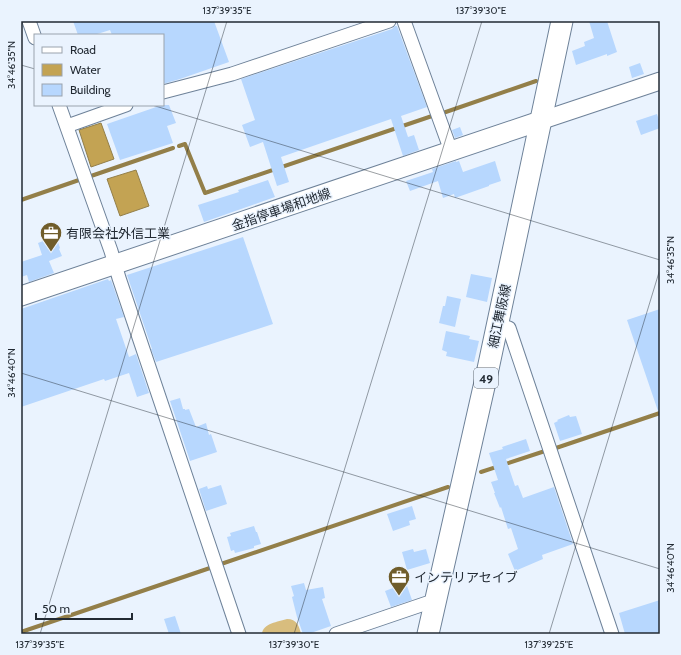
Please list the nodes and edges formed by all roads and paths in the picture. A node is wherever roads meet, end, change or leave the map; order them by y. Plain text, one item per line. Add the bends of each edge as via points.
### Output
1 (29, 21) edge
2 (389, 21) edge
3 (404, 21) edge
4 (562, 21) edge
5 (34, 35) edge
6 (660, 81) edge
7 (164, 92) edge
8 (59, 106) edge
9 (123, 106) edge
10 (540, 121) junction
11 (67, 126) junction
12 (451, 151) junction
13 (115, 264) junction
14 (21, 296) edge
15 (497, 325) junction
16 (435, 605) junction
17 (239, 634) edge
18 (336, 634) edge
19 (428, 634) edge
20 (612, 634) edge

1 - 5 street
2 - 7 street via 232,74
3 - 12 street
4 - 10 main road, 細江舞阪線 / 49
6 - 10 street
8 - 11 street
9 - 11 street
10 - 12 main road, 金指停車場和地線
10 - 15 main road, 細江舞阪線 / 49
11 - 13 street
12 - 13 main road, 金指停車場和地線
13 - 14 main road, 金指停車場和地線
13 - 17 street
15 - 16 main road, 細江舞阪線 / 49
15 - 20 street via 510,328
16 - 18 street via 427,603
16 - 19 main road, 細江舞阪線 / 49

